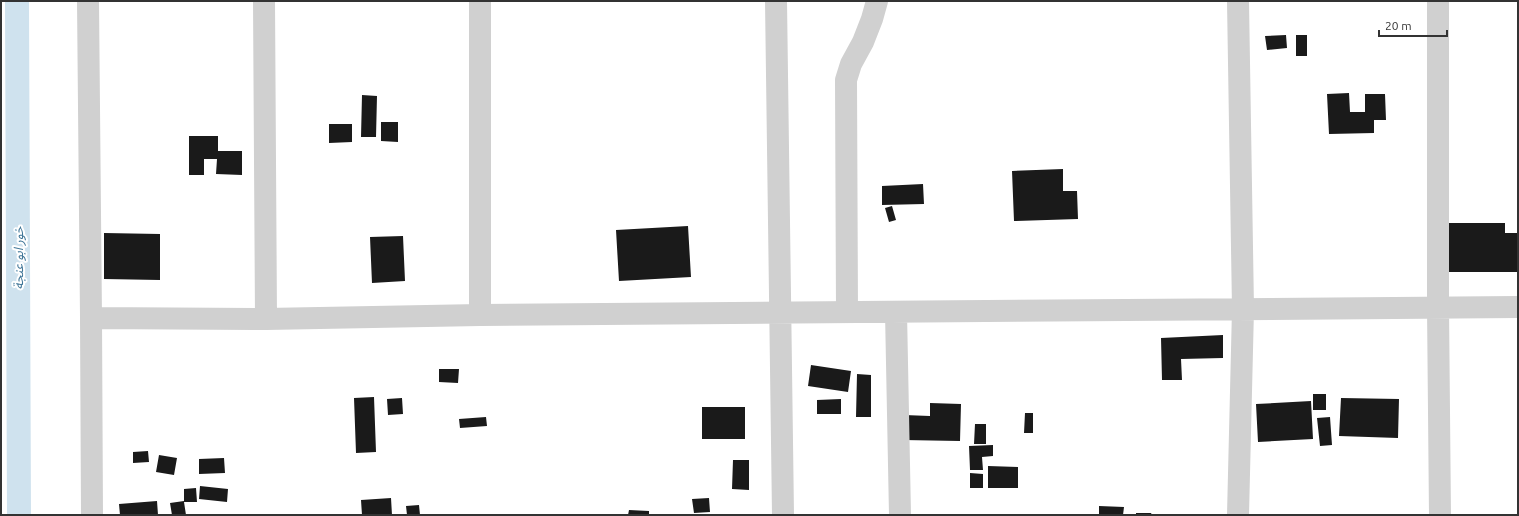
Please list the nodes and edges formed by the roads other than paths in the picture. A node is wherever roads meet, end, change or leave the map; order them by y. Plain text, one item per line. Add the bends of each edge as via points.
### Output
1 (88, 1) edge
2 (264, 1) edge
3 (480, 1) edge
4 (776, 1) edge
5 (877, 1) edge
6 (1238, 1) edge
7 (1438, 1) edge
8 (1438, 307) junction
9 (1518, 307) edge
10 (1243, 309) junction
11 (847, 312) junction
12 (896, 312) junction
13 (780, 313) junction
14 (480, 315) junction
15 (91, 318) junction
16 (266, 319) junction
17 (92, 515) edge
18 (783, 515) edge
19 (900, 515) edge
20 (1238, 515) edge
21 (1440, 515) edge

1 - 15 street
2 - 16 street
3 - 14 street
4 - 13 street
5 - 11 street via 872,19 850,64 846,80
6 - 10 street
7 - 8 street
8 - 9 street
8 - 10 street
8 - 21 street
10 - 12 street
10 - 20 street
11 - 12 street
11 - 13 street
12 - 19 street
13 - 14 street
13 - 18 street
14 - 16 street
15 - 16 street
15 - 17 street

